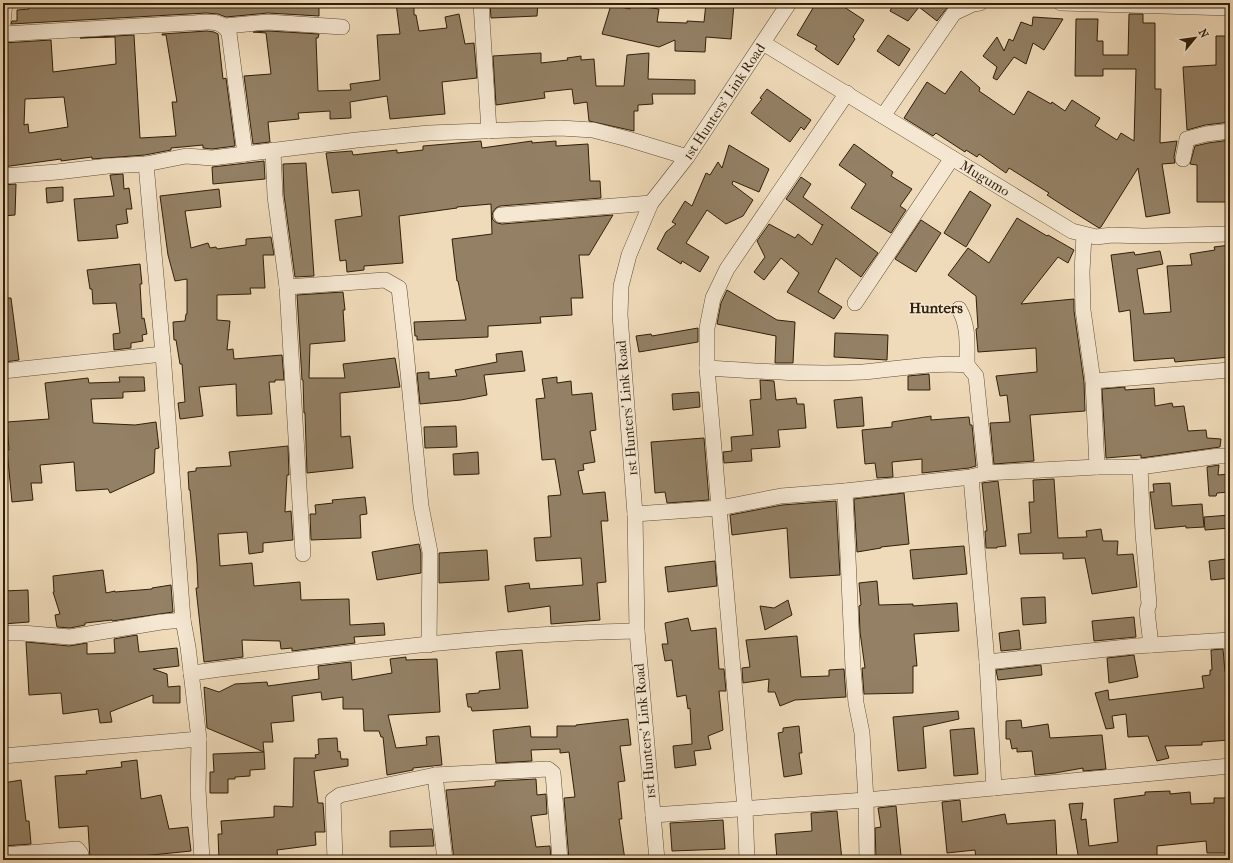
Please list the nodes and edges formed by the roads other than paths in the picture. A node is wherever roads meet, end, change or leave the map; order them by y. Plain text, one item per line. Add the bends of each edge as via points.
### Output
1 (5, 3) edge
2 (481, 3) edge
3 (789, 3) edge
4 (980, 3) edge
5 (1061, 3) edge
6 (1230, 8) edge
7 (3, 22) edge
8 (225, 26) junction
9 (342, 27) dead end
10 (3, 34) edge
11 (763, 43) junction
12 (846, 93) junction
13 (883, 116) junction
14 (489, 131) junction
15 (1230, 131) edge
16 (273, 150) junction
17 (245, 154) junction
18 (687, 157) junction
19 (952, 158) junction
20 (1183, 159) dead end
21 (146, 164) junction
22 (3, 176) edge
23 (651, 203) junction
24 (501, 215) dead end
25 (1230, 234) edge
26 (1084, 235) junction
27 (286, 287) junction
28 (855, 303) dead end
29 (959, 309) dead end
30 (163, 354) junction
31 (968, 365) junction
32 (707, 368) junction
33 (1230, 370) edge
34 (3, 371) edge
35 (1093, 381) junction
36 (1230, 456) edge
37 (1097, 467) junction
38 (1140, 467) junction
39 (986, 473) junction
40 (972, 477) junction
41 (845, 491) junction
42 (720, 508) junction
43 (635, 514) junction
44 (303, 554) dead end
45 (183, 620) junction
46 (637, 631) junction
47 (3, 633) edge
48 (1230, 640) edge
49 (429, 645) junction
50 (1151, 645) junction
51 (987, 662) junction
52 (191, 673) junction
53 (199, 739) junction
54 (3, 756) edge
55 (1230, 766) edge
56 (435, 775) junction
57 (994, 788) junction
58 (866, 800) junction
59 (745, 809) junction
60 (653, 815) junction
61 (3, 855) edge
62 (81, 860) edge
63 (202, 860) edge
64 (335, 860) edge
65 (445, 860) edge
66 (560, 860) edge
67 (656, 860) edge
68 (747, 860) edge
69 (868, 860) edge

1 - 7 street
2 - 14 street
3 - 11 street, 1st Hunters' Link Road
4 - 13 street via 954,13
5 - 6 street
8 - 9 street via 268,22
8 - 10 street via 219,22 189,23
8 - 17 street via 229,33
11 - 12 street, Mugumo
11 - 18 street, 1st Hunters' Link Road
12 - 13 street, Mugumo
12 - 32 street via 727,269 713,298 707,328
13 - 19 street, Mugumo
14 - 16 street via 428,133
14 - 18 street via 560,128 593,130
15 - 20 street via 1187,138
16 - 17 street
16 - 27 street via 275,196
17 - 21 street via 212,158 186,156
18 - 23 street, 1st Hunters' Link Road
19 - 26 street, Mugumo via 1072,231
19 - 28 street
21 - 22 street
21 - 30 street
23 - 24 street
23 - 43 street, 1st Hunters' Link Road via 629,255 621,286 620,315
25 - 26 street, Mugumo via 1096,237
26 - 35 street via 1083,310
27 - 44 street
27 - 49 street via 385,280 399,288 421,506 430,552
29 - 31 street via 966,325
30 - 34 street
30 - 45 street
31 - 32 street via 800,373
31 - 39 street via 976,376
32 - 42 street
33 - 35 street
35 - 37 street
36 - 38 street
37 - 38 street
37 - 39 street
38 - 50 street
39 - 40 street
40 - 41 street
40 - 51 street
41 - 42 street via 781,496
41 - 58 street via 856,703 862,733
42 - 43 street
42 - 59 street
43 - 46 street, 1st Hunters' Link Road
45 - 47 street via 70,637
45 - 52 street
46 - 49 street via 576,632
46 - 60 street, 1st Hunters' Link Road
48 - 50 street
49 - 52 street
50 - 51 street
51 - 57 street
52 - 53 street
53 - 54 street
53 - 63 street via 198,789
55 - 57 street
56 - 64 street via 334,798
56 - 65 street
56 - 66 street via 548,769 553,773
57 - 58 street
58 - 59 street
58 - 69 street
59 - 60 street
59 - 68 street
60 - 67 street, 1st Hunters' Link Road
61 - 62 street via 77,849

